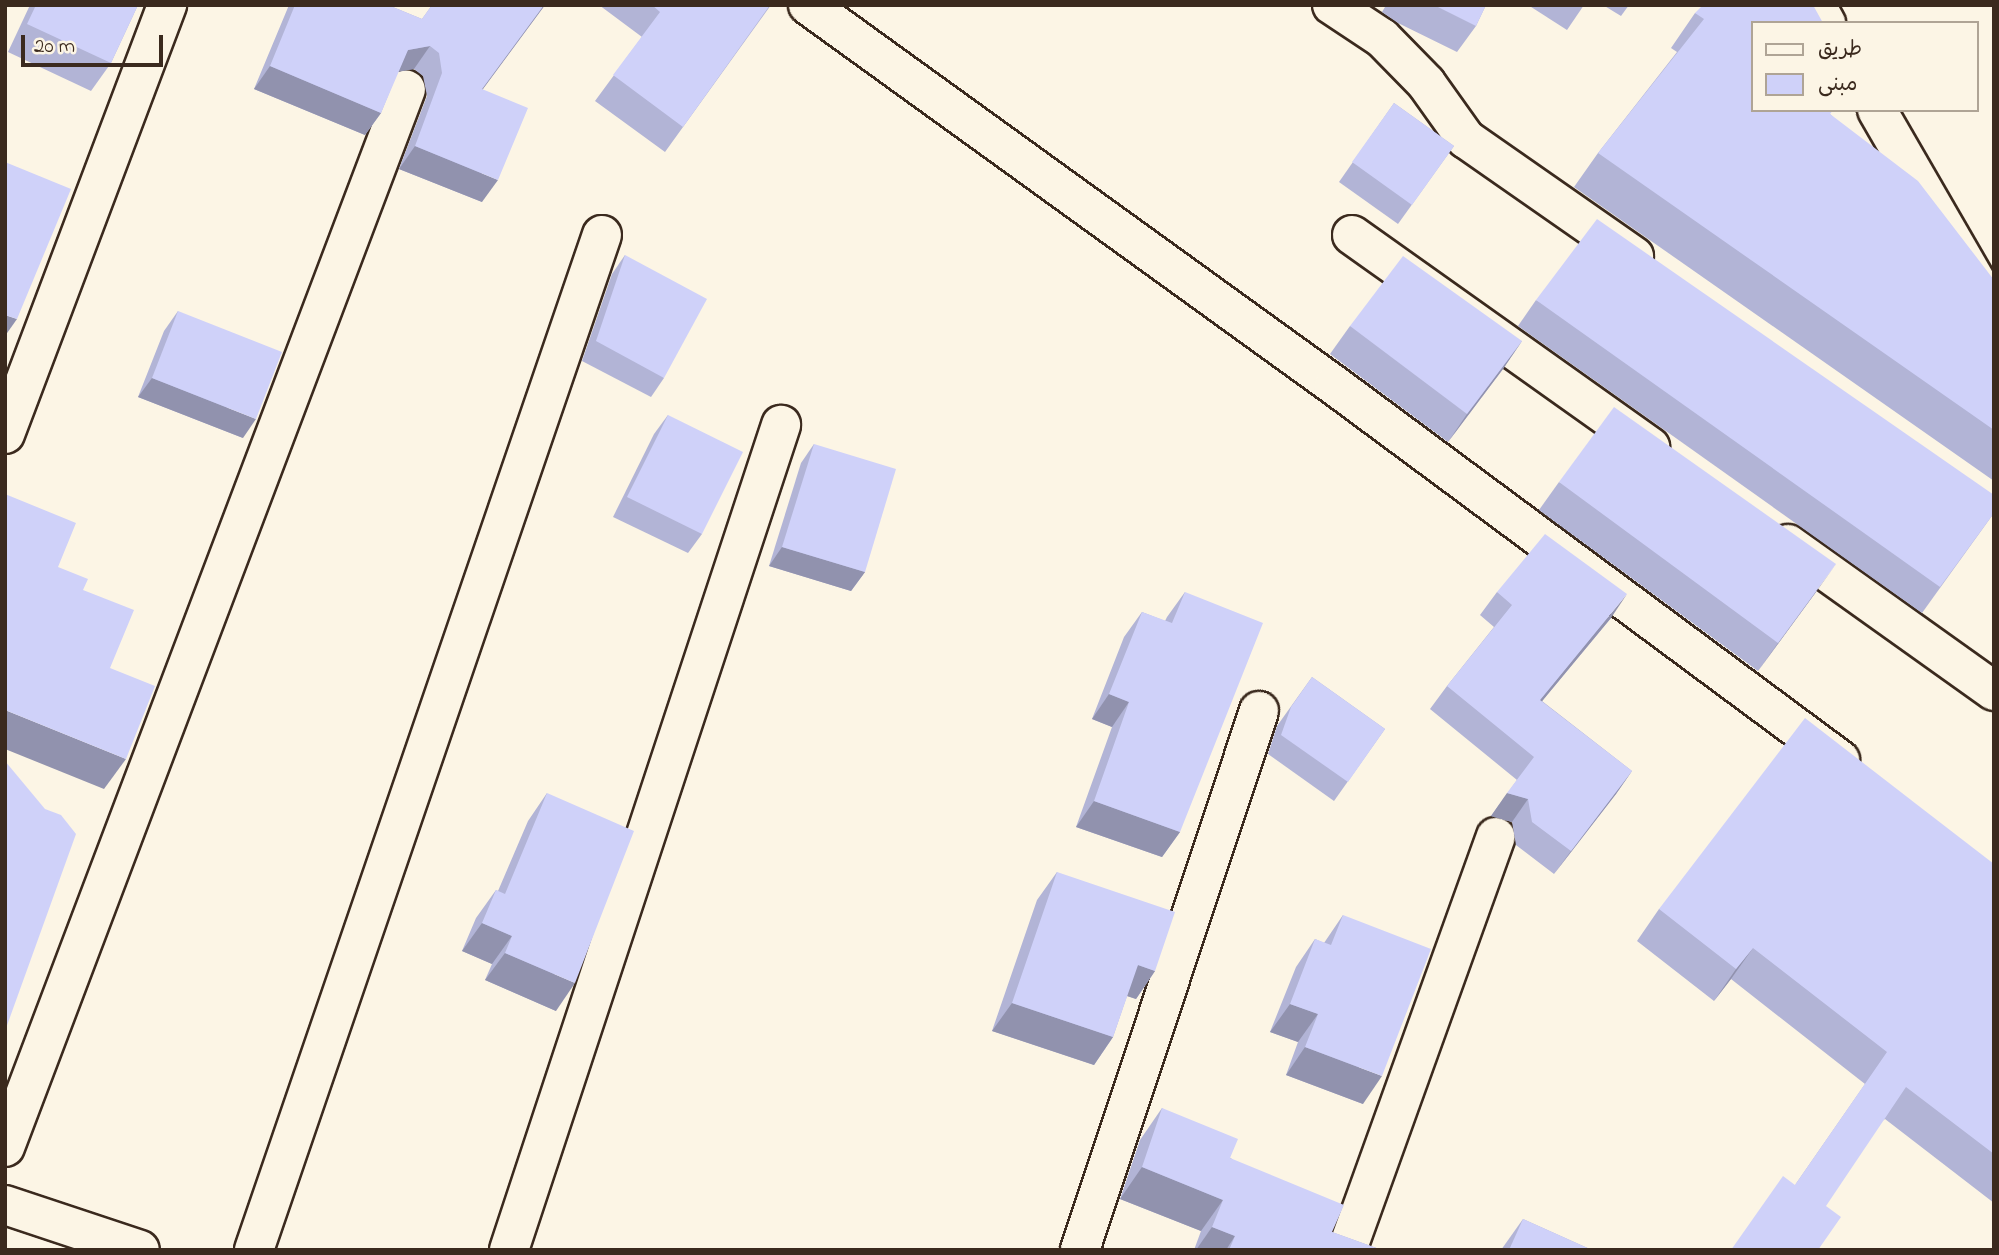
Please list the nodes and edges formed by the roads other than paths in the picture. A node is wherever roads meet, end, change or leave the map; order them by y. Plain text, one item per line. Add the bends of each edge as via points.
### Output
1 (167, 5) edge
2 (808, 5) edge
3 (1332, 5) edge
4 (1816, 5) edge
5 (1825, 21) edge
6 (406, 89) edge
7 (1878, 112) edge
8 (1353, 234) dead end
9 (601, 235) dead end
10 (1661, 275) edge
11 (1994, 313) edge
12 (780, 425) dead end
13 (5, 434) edge
14 (1679, 467) edge
15 (1758, 523) edge
16 (1994, 691) edge
17 (1259, 711) dead end
18 (1871, 783) edge
19 (1496, 836) dead end
20 (5, 1147) edge
21 (5, 1205) edge
22 (141, 1250) edge
23 (254, 1250) edge
24 (509, 1250) edge
25 (1080, 1250) edge
26 (1347, 1250) edge

1 - 13 street
2 - 18 street via 1323,377
3 - 10 street via 1382,38 1426,83 1466,139
4 - 5 street
6 - 20 street
7 - 11 street
8 - 14 street
9 - 23 street
12 - 24 street
15 - 16 street
17 - 25 street
19 - 26 street
21 - 22 street

